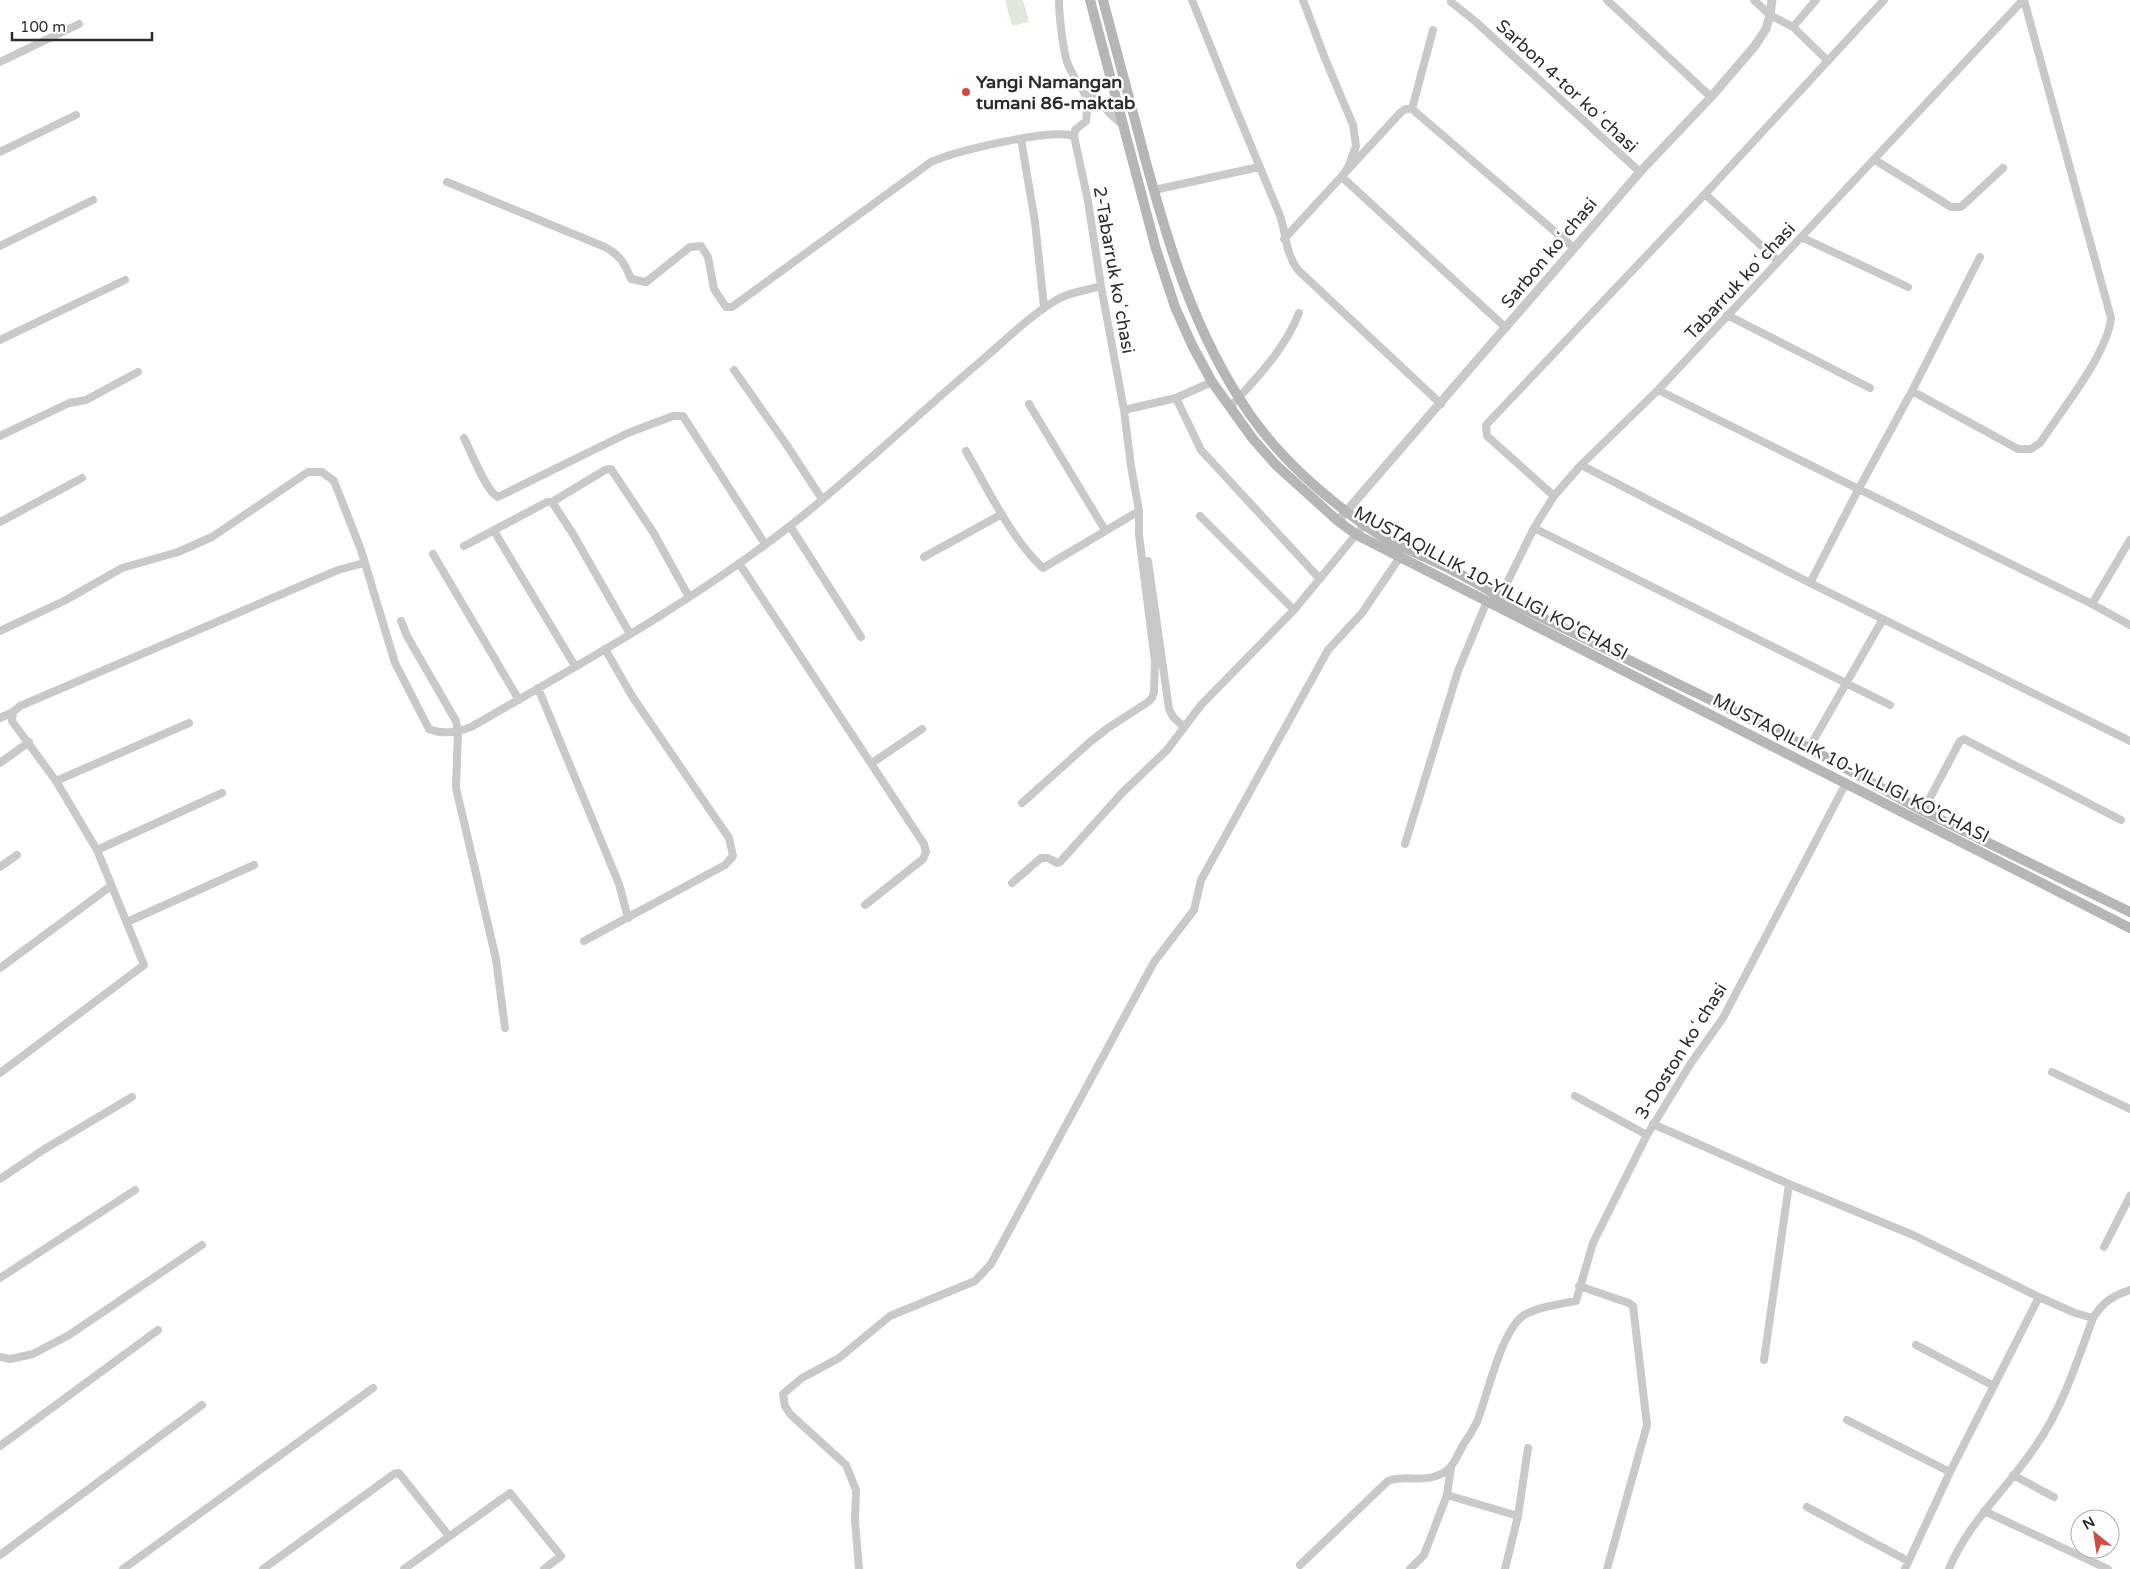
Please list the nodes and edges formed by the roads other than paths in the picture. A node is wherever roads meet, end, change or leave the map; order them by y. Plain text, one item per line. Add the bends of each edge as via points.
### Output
1 (1059, 0) edge
2 (1090, 0) edge
3 (1103, 0) edge
4 (1192, 0) edge
5 (1303, 0) edge
6 (1607, 0) edge
7 (1754, 0) edge
8 (1772, 0) edge
9 (1816, 0) edge
10 (1884, 0) edge
11 (2024, 0) edge
12 (1451, 2) dead end
13 (1770, 15) junction
14 (79, 24) dead end
15 (1793, 28) junction
16 (1433, 30) dead end
17 (1828, 61) junction
18 (0, 62) edge
19 (1086, 92) junction
20 (1711, 97) junction
21 (1412, 109) junction
22 (76, 115) dead end
23 (1124, 125) junction
24 (1074, 136) junction
25 (1021, 139) junction
26 (0, 152) edge
27 (1875, 160) junction
28 (1259, 167) junction
29 (2003, 168) dead end
30 (1640, 172) junction
31 (1342, 177) junction
32 (447, 182) dead end
33 (1154, 190) junction
34 (1705, 194) junction
35 (93, 200) dead end
36 (1801, 237) junction
37 (1284, 239) junction
38 (0, 246) edge
39 (1574, 248) junction
40 (1980, 257) dead end
41 (1778, 261) junction
42 (125, 280) dead end
43 (1101, 286) junction
44 (1908, 287) dead end
45 (1044, 307) junction
46 (1298, 312) dead end
47 (1727, 316) junction
48 (1506, 328) junction
49 (0, 340) edge
50 (734, 370) dead end
51 (138, 372) dead end
52 (1212, 382) junction
53 (1870, 388) dead end
54 (1658, 390) junction
55 (1912, 391) junction
56 (1176, 398) junction
57 (1239, 398) junction
58 (1030, 404) dead end
59 (1441, 404) junction
60 (1230, 407) junction
61 (1124, 410) junction
62 (0, 436) edge
63 (464, 438) dead end
64 (966, 451) dead end
65 (1581, 465) junction
66 (82, 478) dead end
67 (1858, 490) junction
68 (1554, 496) junction
69 (822, 499) junction
70 (552, 502) junction
71 (1140, 511) junction
72 (1347, 512) junction
73 (1002, 514) junction
74 (1200, 516) dead end
75 (1338, 521) junction
76 (0, 522) edge
77 (790, 526) junction
78 (1364, 526) junction
79 (1534, 528) junction
80 (1105, 530) junction
81 (494, 531) junction
82 (1139, 535) junction
83 (1357, 535) junction
84 (2130, 540) edge
85 (765, 544) junction
86 (464, 546) dead end
87 (433, 554) dead end
88 (924, 557) dead end
89 (1400, 557) junction
90 (364, 563) junction
91 (739, 563) junction
92 (1320, 579) junction
93 (1810, 583) junction
94 (1500, 597) junction
95 (689, 598) junction
96 (1487, 601) junction
97 (2092, 604) junction
98 (1294, 610) junction
99 (1883, 619) junction
100 (401, 621) dead end
101 (2130, 625) edge
102 (0, 631) edge
103 (630, 634) junction
104 (861, 637) dead end
105 (605, 649) junction
106 (575, 666) junction
107 (1845, 683) junction
108 (538, 688) junction
109 (519, 700) junction
110 (1890, 705) dead end
111 (13, 712) junction
112 (0, 718) edge
113 (189, 723) dead end
114 (1184, 727) junction
115 (922, 729) dead end
116 (458, 732) junction
117 (2130, 741) edge
118 (29, 742) junction
119 (1809, 748) junction
120 (0, 763) edge
121 (872, 764) junction
122 (56, 781) junction
123 (1846, 783) junction
124 (222, 793) dead end
125 (1022, 803) dead end
126 (1923, 811) junction
127 (2120, 820) dead end
128 (1405, 844) dead end
129 (97, 850) junction
130 (17, 855) dead end
131 (254, 865) dead end
132 (0, 867) edge
133 (1012, 884) dead end
134 (111, 886) junction
135 (865, 905) dead end
136 (2130, 912) edge
137 (628, 918) junction
138 (127, 922) junction
139 (2130, 928) edge
140 (584, 941) dead end
141 (0, 968) edge
142 (505, 1028) dead end
143 (2052, 1072) dead end
144 (0, 1073) edge
145 (1575, 1096) dead end
146 (132, 1097) dead end
147 (2130, 1109) edge
148 (1653, 1124) junction
149 (1647, 1135) junction
150 (0, 1179) edge
151 (1789, 1184) junction
152 (134, 1190) dead end
153 (2130, 1196) edge
154 (202, 1245) dead end
155 (2104, 1248) dead end
156 (0, 1278) edge
157 (1579, 1286) junction
158 (2130, 1290) edge
159 (2039, 1297) junction
160 (2093, 1318) junction
161 (158, 1330) dead end
162 (1916, 1345) dead end
163 (0, 1357) edge
164 (1764, 1360) dead end
165 (1994, 1386) junction
166 (373, 1388) dead end
167 (202, 1405) dead end
168 (1847, 1420) dead end
169 (0, 1446) edge
170 (1528, 1448) dead end
171 (1451, 1467) junction
172 (1950, 1472) junction
173 (2013, 1475) junction
174 (1447, 1496) junction
175 (2054, 1497) dead end
176 (1807, 1507) dead end
177 (1984, 1511) junction
178 (1518, 1516) junction
179 (449, 1536) junction
180 (0, 1555) edge
181 (1908, 1561) junction
182 (1300, 1565) dead end
183 (123, 1569) edge
184 (263, 1569) edge
185 (404, 1569) edge
186 (544, 1569) edge
187 (860, 1569) edge
188 (1410, 1569) edge
189 (1505, 1569) edge
190 (1607, 1569) edge
191 (1904, 1569) edge
192 (1949, 1569) edge
193 (2108, 1569) edge

1 - 19 street via 1068,65
2 - 23 main road, MUSTAQILLIK 10-YILLIGI KO'CHASI
3 - 33 main road, MUSTAQILLIK 10-YILLIGI KO'CHASI
4 - 28 street
5 - 31 street via 1353,125 1356,146
6 - 20 street
7 - 13 street
8 - 13 street, Sarbon koʻchasi
9 - 15 street
10 - 17 street
11 - 27 street, Tabarruk koʻchasi
11 - 55 street via 2110,318 2110,329 2096,358 2040,443 2031,449 2018,449
12 - 30 street, Sarbon 4-tor koʻchasi
13 - 15 street
13 - 20 street, Sarbon koʻchasi via 1766,29 1754,47
14 - 18 street
15 - 17 street
16 - 21 street
17 - 34 street
19 - 23 street via 1099,99 1111,118
19 - 24 street via 1086,121 1075,130
20 - 30 street, Sarbon koʻchasi
21 - 31 street via 1401,112
21 - 39 street
22 - 26 street
23 - 52 main road, MUSTAQILLIK 10-YILLIGI KO'CHASI via 1156,249 1175,307
24 - 25 street via 1064,133
24 - 43 street, 2-Tabarruk koʻchasi
25 - 32 street via 947,155 931,162 732,308 726,307 714,289 708,256 701,246 690,247 646,282 631,279 617,253
25 - 45 street via 1035,222
27 - 29 street via 1956,208
27 - 36 street, Tabarruk koʻchasi
28 - 33 street
28 - 37 street via 1280,216
30 - 39 street, Sarbon koʻchasi
31 - 37 street
31 - 48 street
33 - 57 main road, MUSTAQILLIK 10-YILLIGI KO'CHASI via 1192,310
34 - 41 street
34 - 68 street via 1486,425 1487,436
35 - 38 street
36 - 41 street, Tabarruk koʻchasi
36 - 44 street
37 - 59 street via 1298,270
39 - 48 street, Sarbon koʻchasi
40 - 55 street
41 - 47 street, Tabarruk koʻchasi
42 - 49 street
43 - 45 street via 1062,297
43 - 61 street, 2-Tabarruk koʻchasi
45 - 69 street
46 - 57 street via 1292,331
47 - 53 street
47 - 54 street, Tabarruk koʻchasi
48 - 59 street, Sarbon koʻchasi
50 - 69 street
51 - 62 street via 86,400 69,403
52 - 56 street
52 - 60 main road, MUSTAQILLIK 10-YILLIGI KO'CHASI
54 - 65 street, Tabarruk koʻchasi
54 - 67 street
55 - 67 street
56 - 61 street
56 - 92 street via 1201,450
57 - 60 street
57 - 72 main road, MUSTAQILLIK 10-YILLIGI KO'CHASI via 1270,441 1309,482
58 - 80 street
59 - 72 street, Sarbon koʻchasi
60 - 75 main road, MUSTAQILLIK 10-YILLIGI KO'CHASI via 1276,465
61 - 71 street, 2-Tabarruk koʻchasi
63 - 85 street via 493,495 498,497 628,433 673,416 683,416
64 - 73 street
65 - 68 street, Tabarruk koʻchasi
65 - 93 street
66 - 76 street
67 - 93 street
67 - 97 street
68 - 79 street, Tabarruk koʻchasi
69 - 77 street
70 - 81 street
70 - 95 street via 611,469 653,532
70 - 103 street
71 - 80 street
71 - 82 street, 2-Tabarruk koʻchasi
72 - 75 street, Sarbon koʻchasi
72 - 78 main road, MUSTAQILLIK 10-YILLIGI KO'CHASI
73 - 80 street via 1043,568
73 - 88 street
74 - 98 street
75 - 83 main road, MUSTAQILLIK 10-YILLIGI KO'CHASI
77 - 85 street
77 - 104 street
78 - 83 street
78 - 94 main road, MUSTAQILLIK 10-YILLIGI KO'CHASI
79 - 94 street, Tabarruk koʻchasi
79 - 107 street
81 - 86 street
81 - 106 street
82 - 114 street, 2-Tabarruk koʻchasi via 1145,543 1169,708
82 - 125 street, 2-Tabarruk koʻchasi via 1155,662 1152,698 1090,742
83 - 89 main road, MUSTAQILLIK 10-YILLIGI KO'CHASI
83 - 92 street
84 - 97 street
85 - 91 street
87 - 109 street
89 - 96 main road, MUSTAQILLIK 10-YILLIGI KO'CHASI
89 - 187 street via 1362,613 1328,650 1201,880 1194,910 1154,962 991,1264 975,1281 890,1316 839,1358 802,1378 783,1394 790,1414 846,1465 856,1490 855,1521
90 - 102 street via 334,481 322,472 308,472 212,537 178,552 122,568 64,601
90 - 111 street via 338,570 29,702
90 - 116 street via 395,663 429,729 439,733
91 - 95 street
91 - 121 street
92 - 98 street
93 - 99 street
94 - 119 main road, MUSTAQILLIK 10-YILLIGI KO'CHASI
95 - 103 street
96 - 123 main road, MUSTAQILLIK 10-YILLIGI KO'CHASI
96 - 128 street via 1458,671
97 - 101 street
98 - 114 street via 1201,705
99 - 107 street
99 - 117 street
100 - 116 street via 452,714
103 - 105 street
105 - 106 street
105 - 137 street via 632,696 729,838 733,856 725,866
106 - 108 street
107 - 110 street
107 - 119 street
108 - 109 street
108 - 137 street via 619,884
109 - 116 street
111 - 112 street
111 - 118 street via 12,721
113 - 122 street
114 - 133 street via 1167,750 1122,793 1060,862 1041,858
115 - 121 street
116 - 142 street via 456,788 496,958
118 - 120 street
118 - 122 street
119 - 126 main road, MUSTAQILLIK 10-YILLIGI KO'CHASI
121 - 135 street via 926,852 924,859
122 - 129 street
123 - 139 main road, MUSTAQILLIK 10-YILLIGI KO'CHASI
123 - 148 street, 3-Doston koʻchasi via 1723,1018
124 - 129 street
126 - 127 street via 1960,740 1964,739
126 - 136 main road, MUSTAQILLIK 10-YILLIGI KO'CHASI
129 - 134 street
130 - 132 street
131 - 138 street
134 - 138 street
134 - 141 street
137 - 140 street
138 - 144 street via 144,965
143 - 147 street
145 - 149 street
146 - 150 street
148 - 149 street, 3-Doston koʻchasi
148 - 151 street
149 - 157 street, 3-Doston koʻchasi via 1594,1243
151 - 159 street via 1913,1235
151 - 164 street
152 - 156 street
153 - 155 street
154 - 163 street via 69,1334 33,1354 10,1359
157 - 171 street, 3-Doston koʻchasi via 1576,1301 1549,1306 1524,1316 1514,1328 1502,1348 1477,1423
157 - 190 street via 1633,1306 1647,1425
158 - 160 street via 2101,1304
159 - 160 street
159 - 165 street
160 - 173 street via 2056,1411 2035,1447
161 - 169 street
162 - 165 street
165 - 172 street
166 - 183 street
167 - 180 street
168 - 172 street
170 - 178 street
171 - 174 street, 3-Doston koʻchasi
171 - 182 street via 1423,1480 1396,1478 1388,1481
172 - 181 street
173 - 175 street
173 - 177 street
174 - 178 street
174 - 188 street, 3-Doston koʻchasi via 1424,1555
176 - 181 street
177 - 192 street
177 - 193 street
178 - 189 street
179 - 184 street via 399,1473
179 - 185 street
179 - 186 street via 510,1493 561,1556
181 - 191 street

